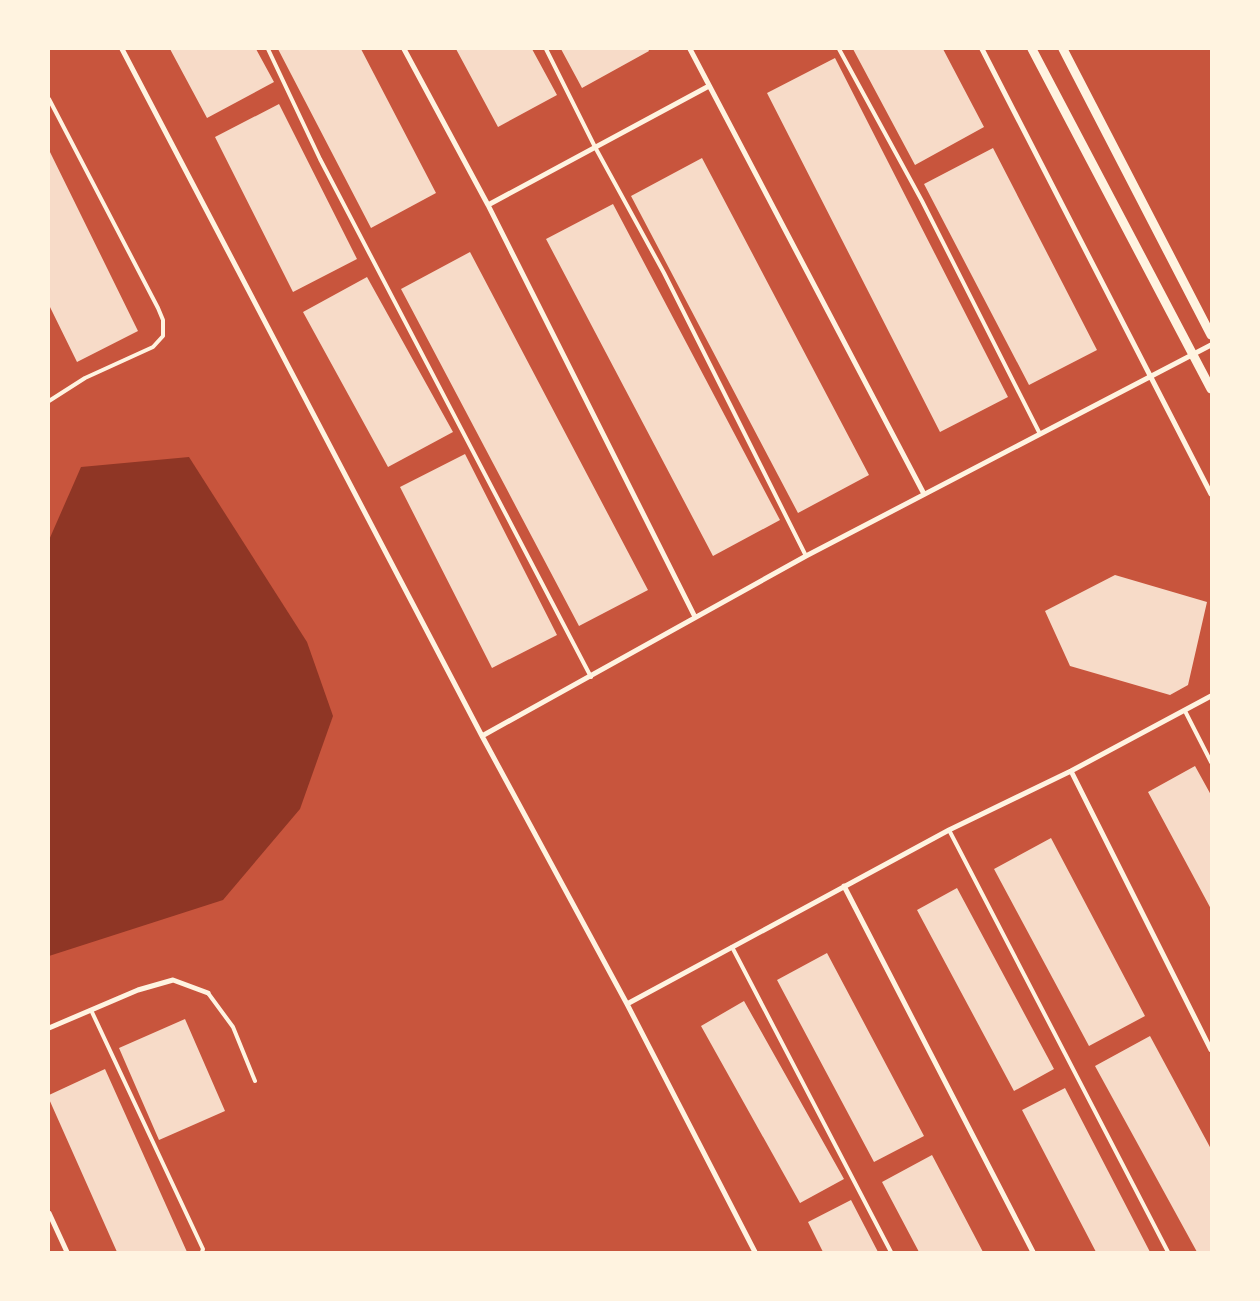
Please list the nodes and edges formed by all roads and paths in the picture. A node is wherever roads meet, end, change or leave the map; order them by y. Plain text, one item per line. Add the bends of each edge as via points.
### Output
1 (122, 49) edge
2 (268, 49) edge
3 (404, 49) edge
4 (546, 49) edge
5 (690, 49) edge
6 (839, 49) edge
7 (982, 49) edge
8 (1032, 49) edge
9 (1063, 49) edge
10 (709, 86) junction
11 (49, 99) edge
12 (595, 147) junction
13 (488, 205) junction
14 (1211, 335) edge
15 (1211, 345) edge
16 (1192, 354) junction
17 (1152, 377) junction
18 (1211, 389) edge
19 (49, 401) edge
20 (1040, 434) junction
21 (924, 494) junction
22 (1211, 494) edge
23 (806, 556) junction
24 (695, 617) junction
25 (591, 677) junction
26 (1211, 696) edge
27 (1185, 711) junction
28 (482, 736) junction
29 (1211, 762) edge
30 (1071, 771) junction
31 (948, 830) junction
32 (844, 886) junction
33 (732, 947) junction
34 (208, 993) joint
35 (627, 1004) junction
36 (91, 1010) junction
37 (49, 1028) edge
38 (1211, 1050) edge
39 (255, 1081) dead end
40 (49, 1213) edge
41 (67, 1252) edge
42 (202, 1252) edge
43 (755, 1252) edge
44 (891, 1252) edge
45 (1033, 1252) edge
46 (1168, 1252) edge

1 - 28 street
2 - 25 lane via 320,159
3 - 13 street
4 - 12 lane
5 - 10 street
6 - 20 lane via 922,201
7 - 17 street
8 - 16 street
9 - 14 street
10 - 12 street
10 - 21 street
11 - 19 lane via 164,320 163,336 153,347 85,378
12 - 13 street
12 - 23 lane via 664,274
13 - 24 street
15 - 16 street
16 - 17 street
16 - 18 street
17 - 20 street
17 - 22 street
20 - 21 street
21 - 23 street
23 - 24 street
24 - 25 street
25 - 28 street
26 - 27 street
27 - 29 lane
27 - 30 street
28 - 35 street
30 - 31 street
30 - 38 street
31 - 32 street
31 - 46 lane
32 - 33 street
32 - 45 street
33 - 35 street
33 - 44 lane
34 - 36 street via 173,980 138,990
34 - 39 lane via 233,1027
35 - 43 street
36 - 37 street
36 - 42 lane
40 - 41 street

